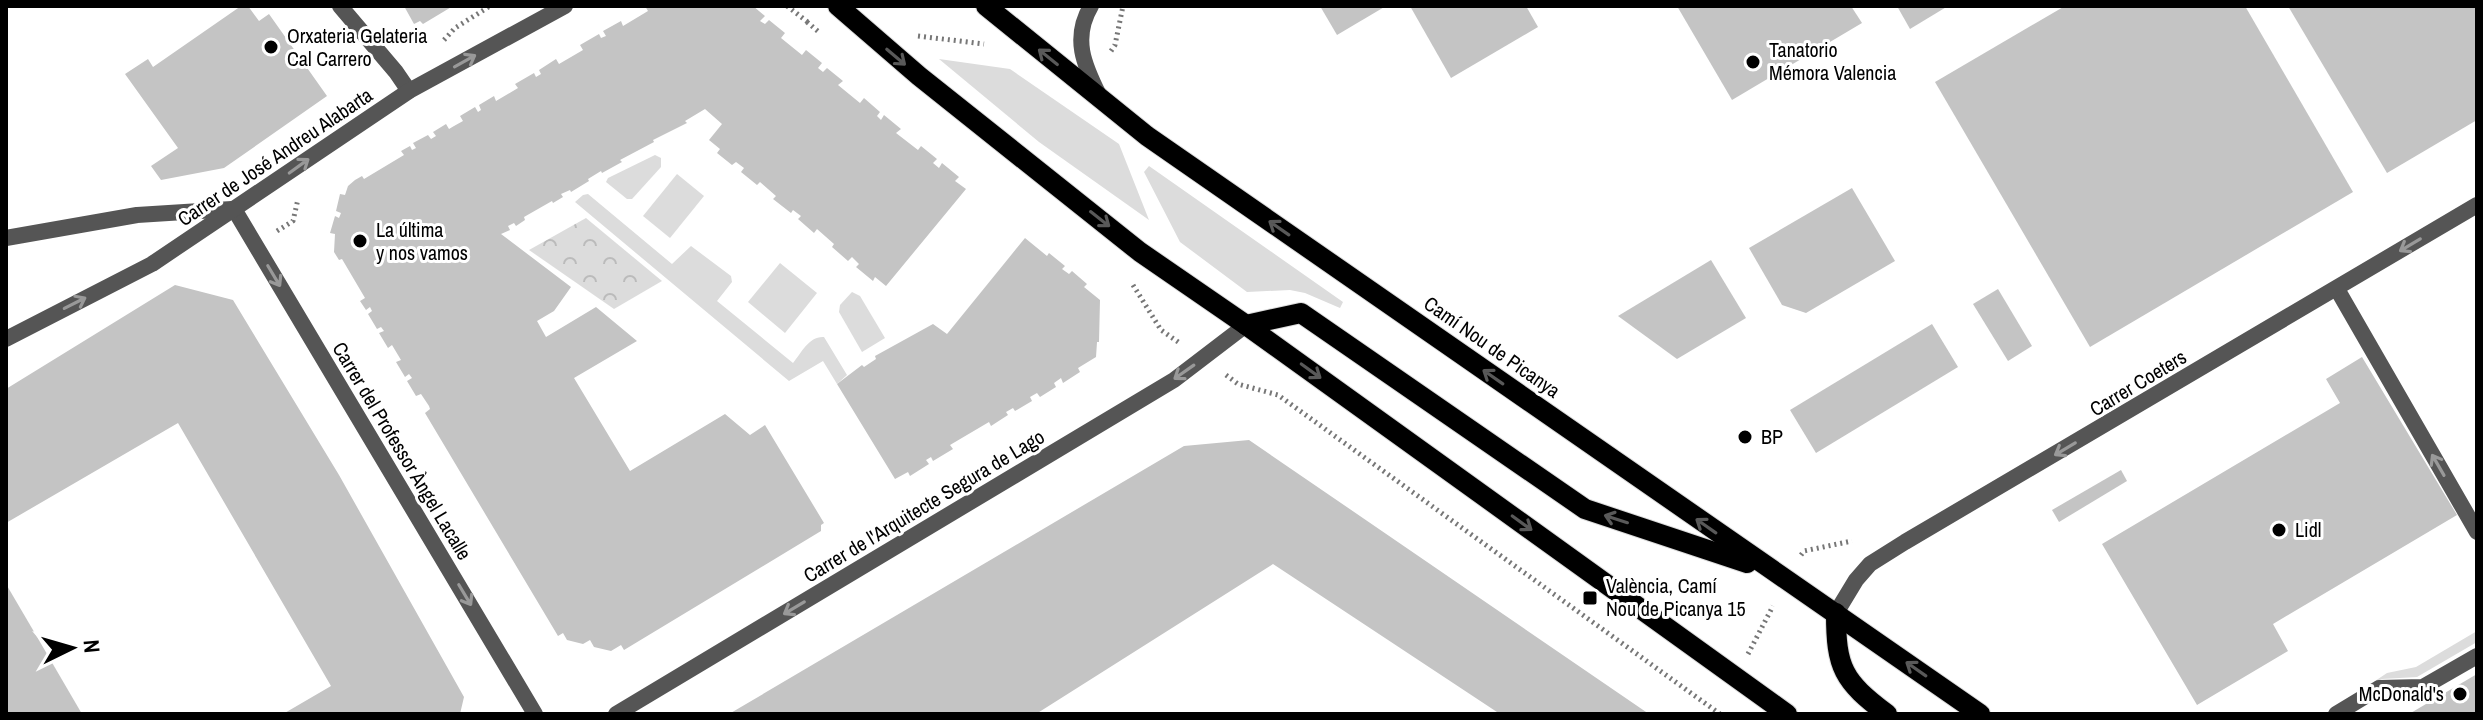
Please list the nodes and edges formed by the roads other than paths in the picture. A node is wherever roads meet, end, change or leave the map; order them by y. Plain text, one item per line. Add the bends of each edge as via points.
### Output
1 (340, 6) edge
2 (565, 6) edge
3 (838, 6) edge
4 (986, 6) edge
5 (1091, 6) edge
6 (409, 91) junction
7 (1102, 100) junction
8 (2477, 205) edge
9 (234, 209) junction
10 (6, 238) edge
11 (2337, 289) junction
12 (1246, 325) junction
13 (6, 339) edge
14 (2477, 532) edge
15 (1778, 575) junction
16 (1836, 613) junction
17 (2477, 656) edge
18 (535, 714) edge
19 (616, 714) edge
20 (1787, 714) edge
21 (1887, 714) edge
22 (1980, 714) edge
23 (2336, 714) edge

1 - 6 street
6 -> 2 street, Carrer de José Andreu Alabarta
3 -> 12 main road via 1140,252
7 -> 4 main road, Camí Nou de Picanya
5 - 7 street via 1081,35 1082,55
9 -> 6 street, Carrer de José Andreu Alabarta
15 -> 7 main road, Camí Nou de Picanya
8 -> 11 street, Carrer Coeters
9 - 10 street via 137,215
13 -> 9 street, Carrer de José Andreu Alabarta via 152,264
9 -> 18 street, Carrer del Professor Àngel Lacalle
14 -> 11 street
11 -> 16 street, Carrer Coeters via 1893,549 1870,564
15 -> 12 main road via 1585,509 1301,313
12 -> 19 street, Carrer de l'Arquitecte Segura de Lago via 1174,380
12 -> 20 main road
15 - 16 main road, Camí Nou de Picanya
16 - 21 main road via 1836,646 1845,676
22 -> 16 main road, Camí Nou de Picanya
17 - 23 street via 2423,687 2379,688

